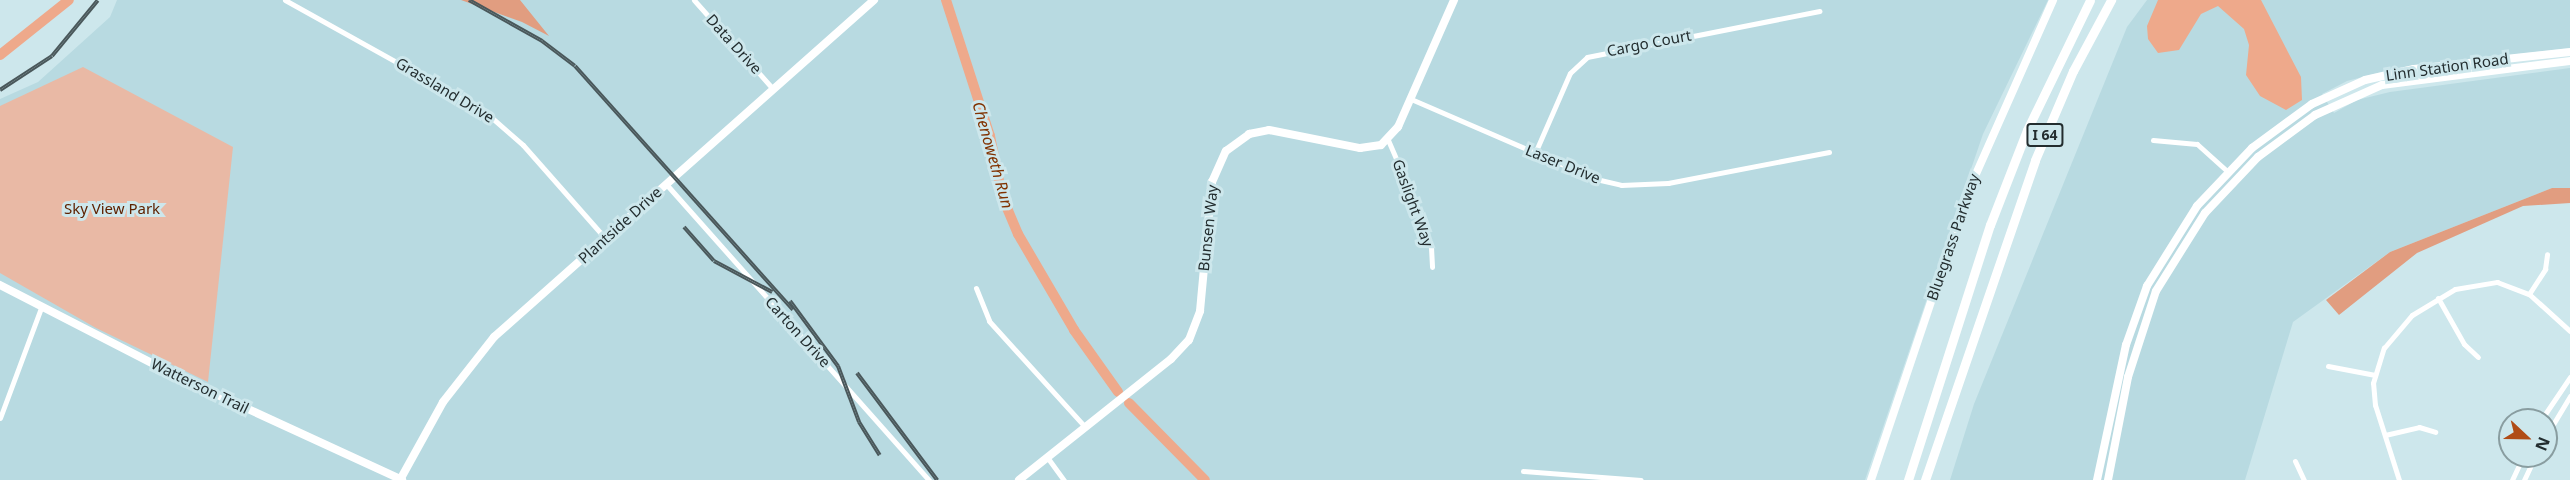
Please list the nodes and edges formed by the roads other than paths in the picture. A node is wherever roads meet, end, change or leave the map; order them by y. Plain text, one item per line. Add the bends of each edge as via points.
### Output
1 (285, 0) edge
2 (694, 0) edge
3 (874, 0) edge
4 (1454, 0) edge
5 (2053, 0) edge
6 (2090, 0) edge
7 (2111, 0) edge
8 (1820, 11) dead end
9 (2570, 52) edge
10 (2570, 61) edge
11 (773, 89) junction
12 (1411, 99) junction
13 (1388, 140) junction
14 (2153, 140) dead end
15 (1829, 152) dead end
16 (1535, 153) junction
17 (2227, 171) junction
18 (666, 184) junction
19 (605, 238) junction
20 (2547, 254) dead end
21 (1432, 267) dead end
22 (0, 285) edge
23 (976, 288) dead end
24 (2529, 294) junction
25 (2438, 298) junction
26 (41, 308) junction
27 (2570, 331) edge
28 (2478, 357) dead end
29 (2328, 366) dead end
30 (2375, 375) junction
31 (2570, 377) edge
32 (2570, 396) edge
33 (2549, 408) edge
34 (2558, 416) edge
35 (0, 418) edge
36 (1085, 427) junction
37 (2434, 432) dead end
38 (2385, 435) junction
39 (1047, 457) junction
40 (2295, 461) dead end
41 (1522, 471) dead end
42 (401, 480) edge
43 (929, 480) edge
44 (1019, 480) edge
45 (1064, 480) edge
46 (1641, 480) edge
47 (1871, 480) edge
48 (1908, 480) edge
49 (1925, 480) edge
50 (2097, 480) edge
51 (2108, 480) edge
52 (2304, 480) edge
53 (2399, 480) edge

1 - 19 street, Grassland Drive via 483,110 523,145
2 - 11 street, Data Drive
3 - 11 street, Plantside Drive
4 - 12 street
5 - 47 street, Bluegrass Parkway via 1968,192
6 - 48 highway, I 64 via 2026,130 1990,225
7 - 49 highway, I 64 via 2073,71 2035,160
8 - 16 street, Cargo Court via 1587,57 1570,73
9 - 17 street, Linn Station Road via 2414,69 2365,80 2286,120
10 - 51 street, Linn Station Road via 2388,83 2340,101 2267,149 2205,213 2156,291 2128,377
11 - 18 street, Plantside Drive
12 - 13 street
12 - 16 street, Laser Drive
13 - 21 street, Gaslight Way via 1420,214 1431,247
13 - 36 street, Bunsen Way via 1360,148 1269,130 1249,134 1232,146 1212,182 1194,331 1179,352
14 - 17 street via 2197,144
15 - 16 street, Laser Drive via 1640,187 1596,179
17 - 50 street, Linn Station Road via 2180,231 2144,295 2126,345
18 - 19 street, Plantside Drive
18 - 43 street, Carton Drive
19 - 42 street, Plantside Drive via 478,355 443,402
20 - 24 street via 2545,269
22 - 26 street, Watterson Trail
23 - 36 street via 989,321
24 - 25 street via 2489,282 2466,285
24 - 27 street
25 - 28 street via 2464,344
25 - 30 street via 2397,329
26 - 35 street
26 - 42 street, Watterson Trail
29 - 30 street
30 - 38 street via 2375,405
31 - 33 street
32 - 34 street
36 - 39 street, Bunsen Way
37 - 38 street via 2419,427
38 - 53 street
39 - 44 street, Bunsen Way
39 - 45 street
40 - 52 street
41 - 46 street

